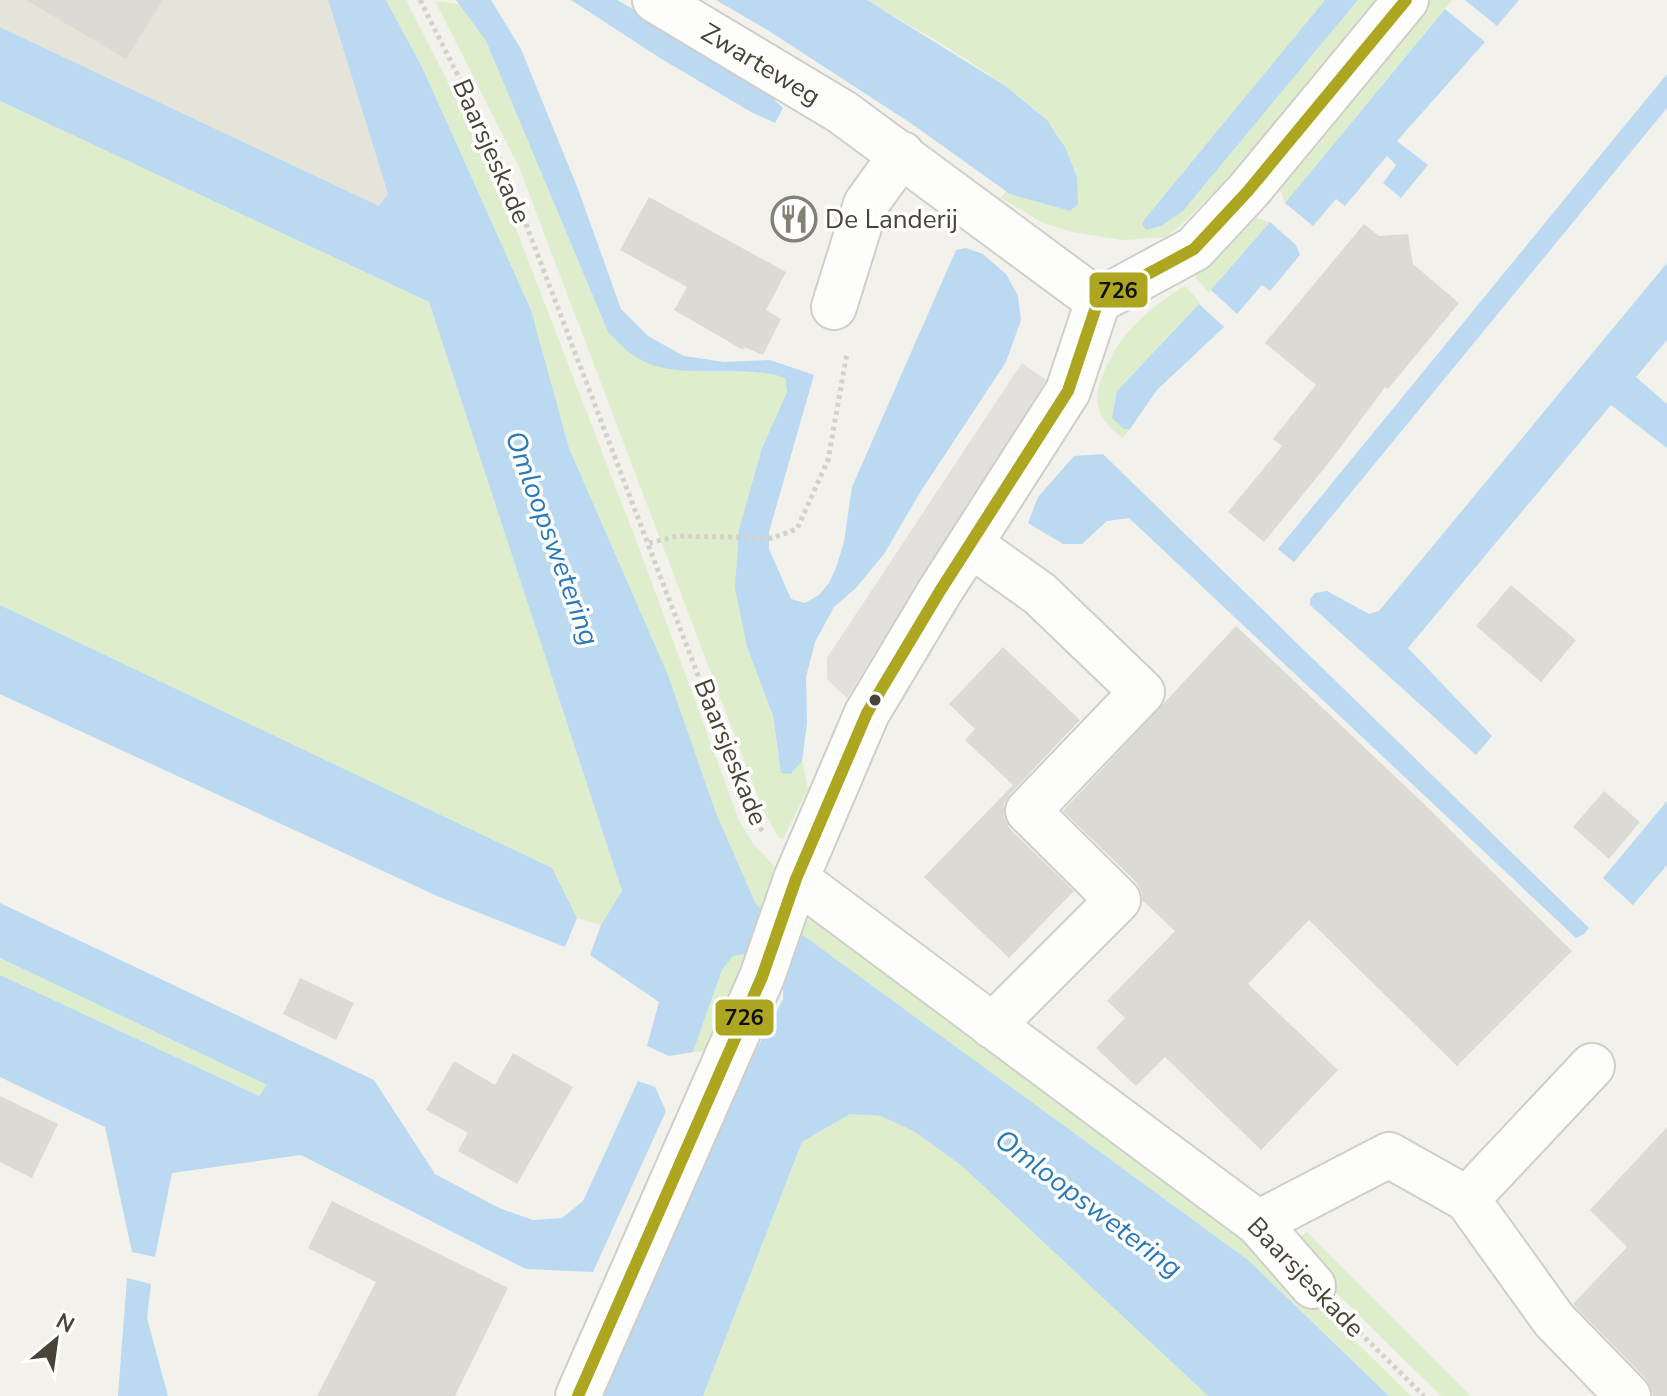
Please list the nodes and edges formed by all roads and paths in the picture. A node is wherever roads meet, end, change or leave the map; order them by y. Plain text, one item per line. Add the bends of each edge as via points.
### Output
1 (420, 0) edge
2 (655, 0) edge
3 (1406, 0) edge
4 (902, 154) junction
5 (1098, 301) junction
6 (834, 307) joint
7 (649, 543) junction
8 (970, 544) junction
9 (789, 897) junction
10 (992, 1026) junction
11 (1592, 1066) dead end
12 (1467, 1199) junction
13 (1258, 1223) junction
14 (1313, 1286) joint
15 (578, 1396) edge
16 (1424, 1396) edge
17 (1628, 1396) edge

1 - 7 path, Baarsjeskade via 505,169
2 - 4 street, Zwarteweg
3 - 5 street via 1194,249
4 - 5 street, Zwarteweg
4 - 6 street via 866,204
5 - 8 street via 1068,391
6 - 7 path via 850,334 828,460 797,529 777,538 678,536
7 - 9 path, Baarsjeskade via 752,817
8 - 9 street via 867,713
8 - 10 street via 1040,594 1142,692 1028,811 1118,900
9 - 10 street, Baarsjeskade
9 - 15 street via 762,977
10 - 13 street, Baarsjeskade
11 - 12 street
12 - 13 street via 1389,1155
12 - 17 street via 1554,1320
13 - 14 street, Baarsjeskade
14 - 16 path, Baarsjeskade

